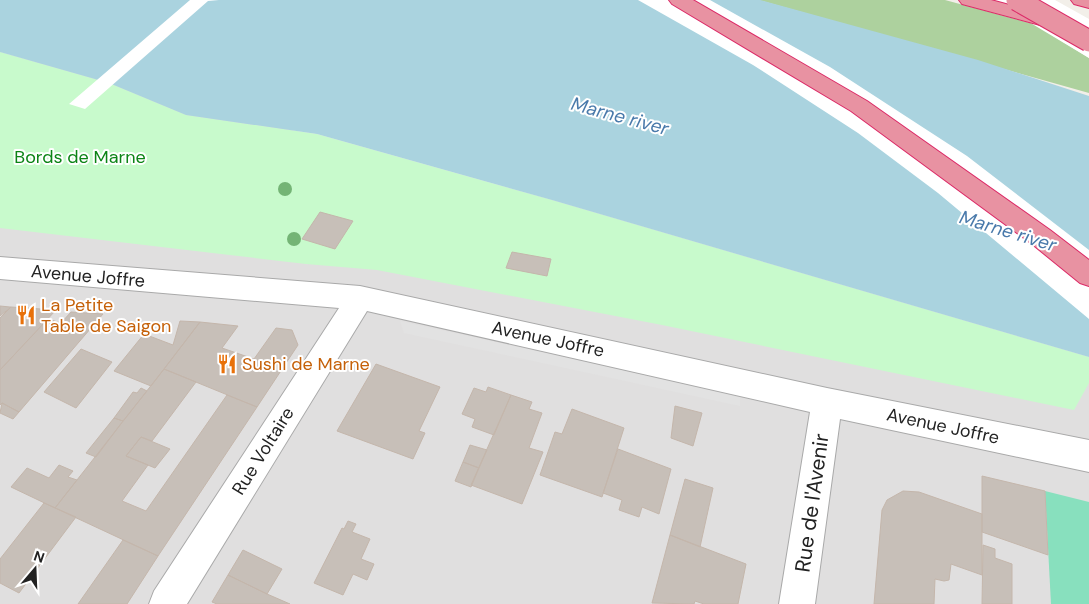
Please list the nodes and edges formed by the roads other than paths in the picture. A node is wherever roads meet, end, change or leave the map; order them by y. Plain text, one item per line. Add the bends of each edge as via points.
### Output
1 (679, 0) edge
2 (969, 0) edge
3 (1017, 0) edge
4 (1081, 0) edge
5 (1089, 2) edge
6 (1089, 32) edge
7 (1089, 41) edge
8 (0, 268) edge
9 (1089, 276) edge
10 (360, 298) junction
11 (827, 402) junction
12 (1089, 456) edge
13 (167, 604) edge
14 (797, 604) edge

1 - 9 highway via 859,106 1041,237
2 - 6 highway
3 - 7 highway, bridge
4 - 5 highway
8 - 10 street, Avenue Joffre
10 - 11 street, Avenue Joffre
10 - 13 street, Rue Voltaire
11 - 12 street, Avenue Joffre
11 - 14 street, Rue de l'Avenir

